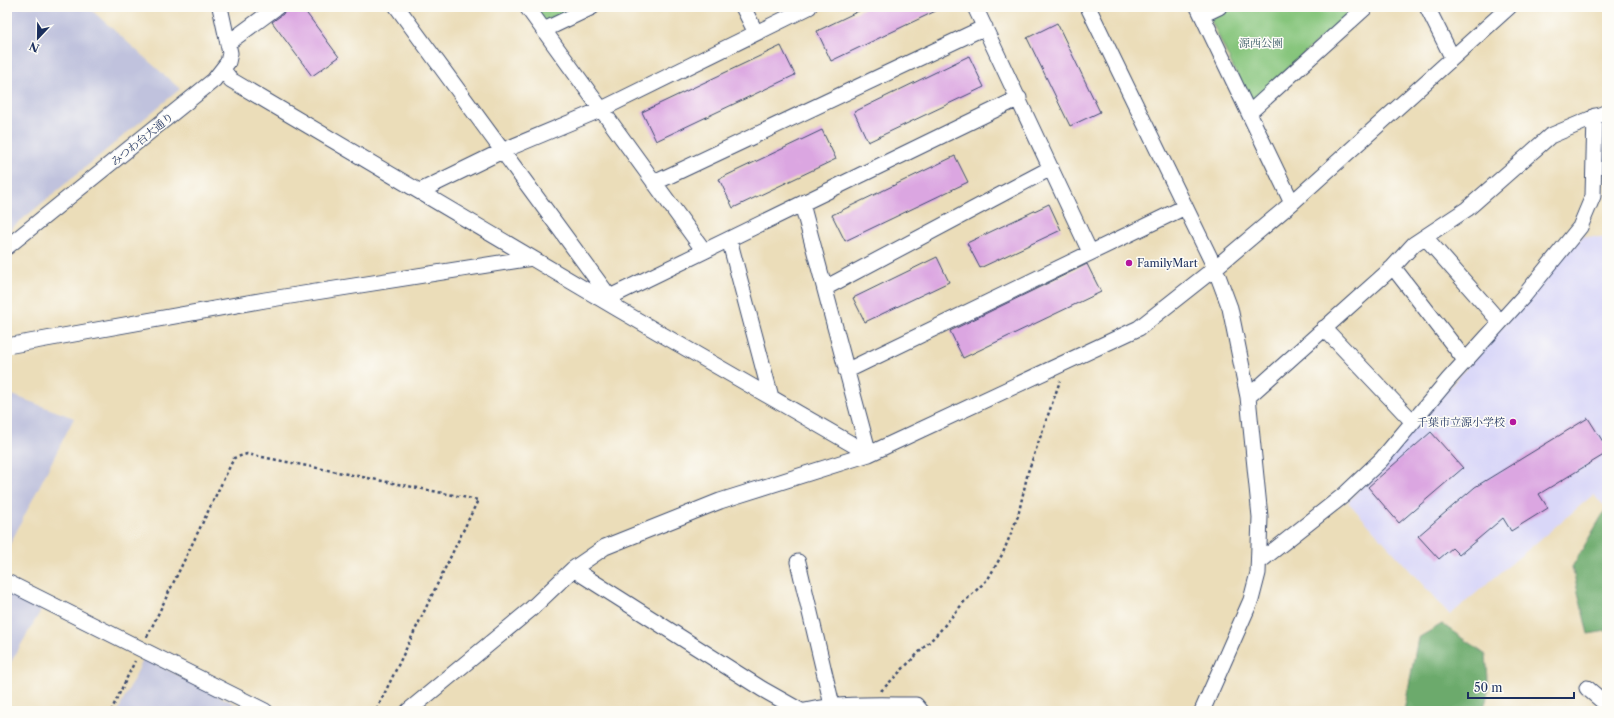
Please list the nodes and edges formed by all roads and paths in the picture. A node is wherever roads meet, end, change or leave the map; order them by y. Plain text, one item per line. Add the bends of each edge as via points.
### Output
1 (220, 7) edge
2 (277, 7) edge
3 (397, 7) edge
4 (526, 7) edge
5 (592, 7) edge
6 (743, 7) edge
7 (975, 7) edge
8 (1088, 7) edge
9 (1219, 7) edge
10 (1366, 7) edge
11 (1427, 7) edge
12 (1509, 7) edge
13 (806, 8) edge
14 (1200, 11) edge
15 (985, 27) junction
16 (544, 30) junction
17 (756, 33) junction
18 (228, 43) junction
19 (1452, 58) junction
20 (223, 70) junction
21 (1019, 98) junction
22 (600, 110) junction
23 (1249, 113) junction
24 (1601, 114) edge
25 (502, 151) junction
26 (1051, 168) junction
27 (654, 183) junction
28 (420, 191) junction
29 (1292, 203) junction
30 (802, 204) junction
31 (1185, 207) junction
32 (1425, 236) junction
33 (729, 239) junction
34 (7, 247) edge
35 (704, 252) junction
36 (1090, 252) junction
37 (532, 258) junction
38 (1393, 266) junction
39 (1214, 268) junction
40 (825, 288) junction
41 (614, 303) junction
42 (1500, 322) junction
43 (1324, 328) junction
44 (7, 346) edge
45 (1465, 360) junction
46 (1067, 361) junction
47 (846, 371) junction
48 (771, 397) junction
49 (1248, 397) junction
50 (1413, 422) junction
51 (869, 454) junction
52 (798, 562) dead end
53 (1259, 562) junction
54 (573, 569) junction
55 (7, 582) edge
56 (141, 649) junction
57 (1587, 688) dead end
58 (869, 704) junction
59 (832, 705) junction
60 (1607, 705) edge
61 (111, 711) edge
62 (265, 711) edge
63 (376, 711) edge
64 (408, 711) edge
65 (801, 711) edge
66 (805, 711) edge
67 (921, 711) edge
68 (1202, 711) edge

1 - 18 street, みつわ台大通り
2 - 18 street
3 - 25 street
4 - 16 street
5 - 16 street
6 - 17 street
7 - 15 street
8 - 31 street
9 - 14 street
10 - 23 street
11 - 19 street
12 - 19 street
13 - 17 street
14 - 23 street
15 - 21 street
15 - 27 street
16 - 22 street
17 - 22 street
18 - 20 street, みつわ台大通り via 230,53
19 - 29 street
20 - 28 street via 231,80
20 - 34 street, みつわ台大通り via 214,80
21 - 26 street
21 - 30 street
22 - 25 street
22 - 27 street
23 - 29 street
24 - 32 street via 1550,136 1467,209
24 - 42 street via 1594,196 1580,227
25 - 28 street
25 - 41 street
26 - 36 street
26 - 40 street
27 - 35 street
28 - 37 street
29 - 39 street
30 - 33 street
30 - 40 street
31 - 36 street
31 - 39 street
32 - 38 street
32 - 42 street
33 - 35 street
33 - 48 street
35 - 41 street
36 - 47 street
37 - 41 street
37 - 44 street via 265,300
38 - 43 street
38 - 45 street
39 - 46 street via 1139,328
39 - 49 street via 1230,308
40 - 47 street
41 - 48 street
42 - 45 street
43 - 49 street
43 - 50 street
45 - 50 street
46 - 51 street
46 - 58 path via 1028,472 1018,516 1000,560 988,579
47 - 51 street
48 - 51 street
49 - 53 street via 1260,517
50 - 53 street via 1381,460 1344,495
51 - 54 street via 720,501 605,547
52 - 59 street
53 - 68 street via 1243,620
54 - 64 street via 530,610
54 - 65 street
55 - 56 street
56 - 61 path
56 - 62 street
56 - 63 path via 234,458 247,454 478,500
57 - 60 street
58 - 59 street
58 - 67 street via 916,705
59 - 66 street

